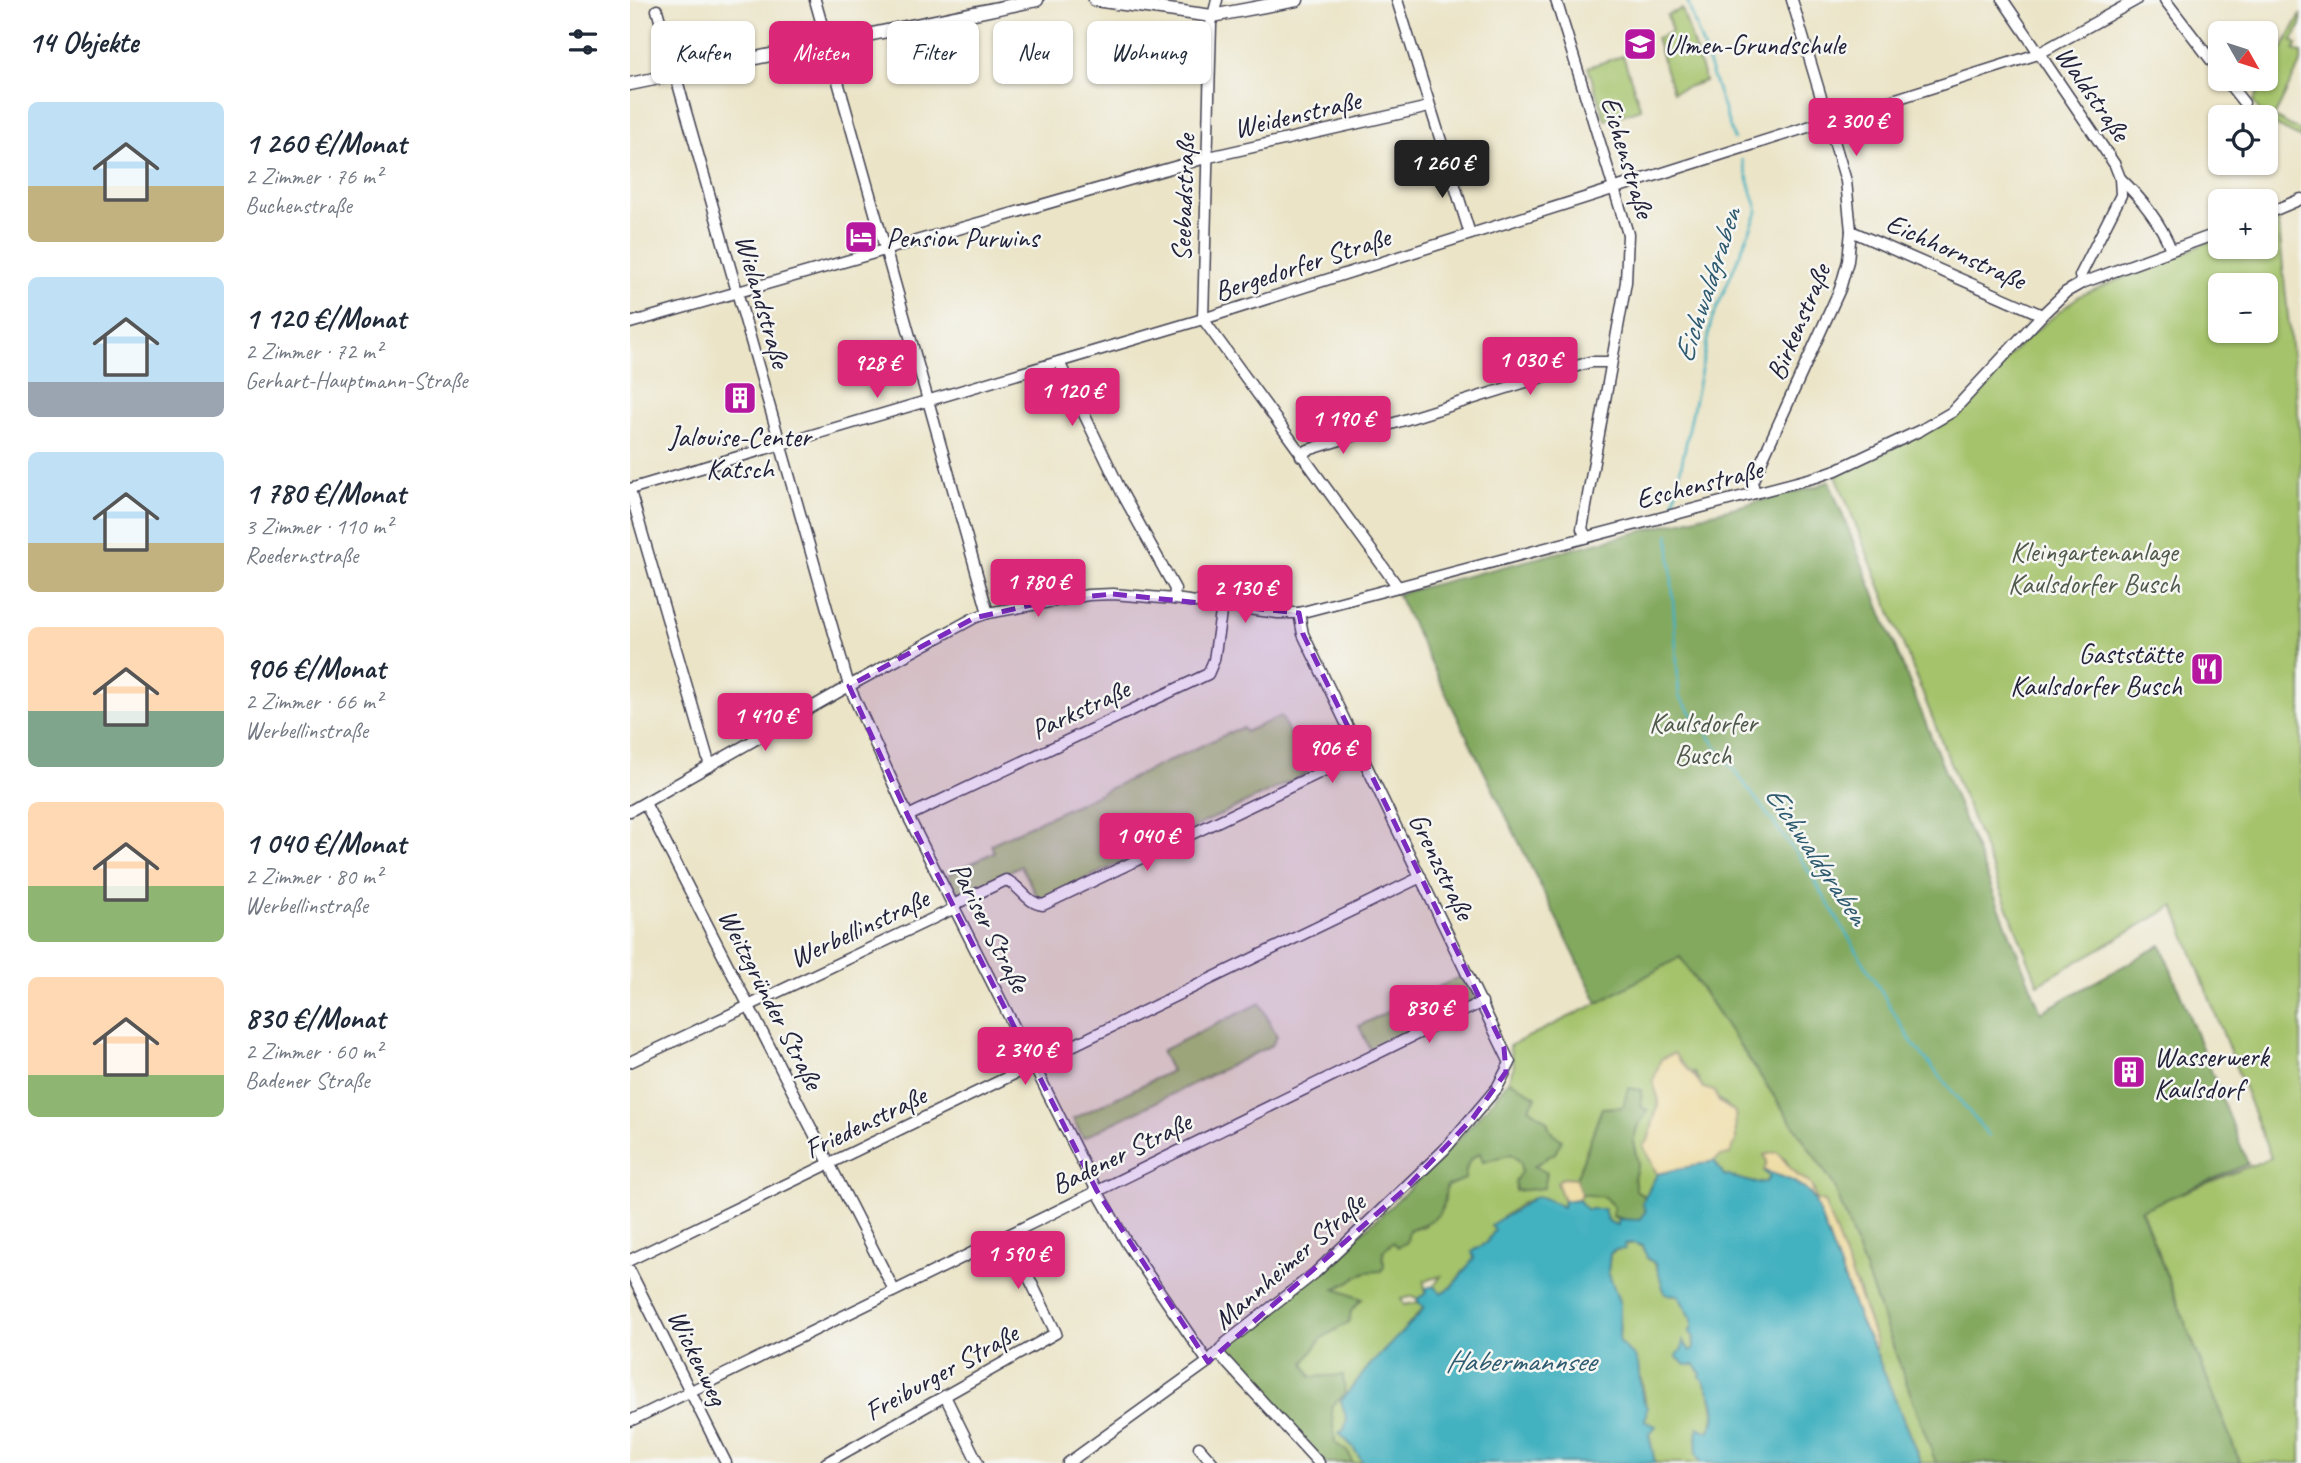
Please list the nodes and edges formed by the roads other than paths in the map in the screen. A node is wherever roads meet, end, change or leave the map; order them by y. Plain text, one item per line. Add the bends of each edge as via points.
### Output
1 (815, 0) edge
2 (1037, 0) edge
3 (1095, 0) edge
4 (1217, 0) edge
5 (1297, 0) edge
6 (1397, 0) edge
7 (1556, 0) edge
8 (1792, 0) edge
9 (2003, 0) edge
10 (2136, 0) edge
11 (2165, 0) edge
12 (657, 10) dead end
13 (1212, 16) junction
14 (660, 21) edge
15 (821, 21) edge
16 (873, 34) edge
17 (2038, 54) junction
18 (2208, 56) edge
19 (651, 80) edge
20 (630, 84) edge
21 (679, 84) edge
22 (840, 84) edge
23 (2234, 91) edge
24 (2244, 103) dead end
25 (1429, 107) junction
26 (1829, 121) junction
27 (1209, 157) junction
28 (2120, 178) junction
29 (1615, 189) junction
30 (2301, 199) edge
31 (2278, 209) edge
32 (1852, 231) junction
33 (1470, 234) junction
34 (2208, 237) edge
35 (886, 249) junction
36 (2172, 250) junction
37 (2082, 283) junction
38 (737, 291) junction
39 (2042, 316) junction
40 (1203, 319) junction
41 (630, 323) edge
42 (1059, 362) junction
43 (1610, 362) junction
44 (929, 400) junction
45 (780, 446) junction
46 (1301, 456) junction
47 (630, 490) edge
48 (1755, 492) junction
49 (1586, 536) junction
50 (1398, 587) junction
51 (1174, 599) junction
52 (1222, 606) junction
53 (988, 613) junction
54 (1299, 613) junction
55 (849, 685) junction
56 (1361, 753) junction
57 (710, 766) junction
58 (645, 803) junction
59 (630, 811) edge
60 (908, 816) junction
61 (1421, 877) junction
62 (954, 906) junction
63 (1482, 1002) junction
64 (749, 1005) junction
65 (630, 1062) edge
66 (1510, 1063) joint
67 (1034, 1065) junction
68 (830, 1163) junction
69 (1097, 1191) junction
70 (1007, 1235) junction
71 (630, 1260) edge
72 (630, 1271) edge
73 (894, 1290) junction
74 (1218, 1353) junction
75 (1208, 1362) junction
76 (690, 1391) junction
77 (945, 1396) junction
78 (630, 1421) edge
79 (1199, 1447) dead end
80 (726, 1463) edge
81 (826, 1463) edge
82 (978, 1463) edge
83 (1068, 1463) edge
84 (1213, 1463) edge
85 (1319, 1463) edge

1 - 15 street
2 - 16 street
3 - 13 street
4 - 13 street, Seebadstraße
5 - 13 street
6 - 25 street
7 - 29 street, Eichenstraße
8 - 26 street, Birkenstraße
9 - 17 street, Waldstraße
10 - 17 street, Bergedorfer Straße
11 - 18 street
12 - 14 street, Wielandstraße
13 - 27 street, Seebadstraße
17 - 26 street, Bergedorfer Straße
17 - 28 street, Waldstraße
19 - 20 street
21 - 38 street, Wielandstraße
22 - 35 street
23 - 24 street
25 - 27 street, Weidenstraße
25 - 33 street
26 - 29 street, Bergedorfer Straße
26 - 32 street, Birkenstraße via 1846,181
27 - 35 street, Weidenstraße
27 - 40 street, Seebadstraße
28 - 36 street, Waldstraße
28 - 37 street, Waldstraße via 2121,194 2080,276
29 - 33 street, Bergedorfer Straße
29 - 43 street, Eichenstraße via 1629,244
30 - 31 street
32 - 39 street, Eichhornstraße
32 - 48 street, Birkenstraße via 1840,289 1752,482
33 - 40 street, Bergedorfer Straße
34 - 36 street, Eschenstraße
35 - 38 street, Weidenstraße
35 - 44 street
36 - 37 street, Eschenstraße
37 - 39 street, Eschenstraße
38 - 41 street, Weidenstraße
38 - 45 street, Wielandstraße
39 - 48 street, Eschenstraße via 1952,412 1836,470
40 - 42 street, Bergedorfer Straße
40 - 46 street
42 - 44 street, Bergedorfer Straße
42 - 51 street via 1122,493 1175,589
43 - 46 street via 1590,362 1308,450
43 - 49 street, Eichenstraße via 1582,529
44 - 45 street, Bergedorfer Straße
44 - 53 street
45 - 47 street, Bergedorfer Straße
45 - 55 street, Wielandstraße
46 - 50 street
47 - 57 street
48 - 49 street, Eschenstraße
49 - 50 street, Eschenstraße
50 - 54 street, Eschenstraße
51 - 52 street, Eschenstraße
51 - 53 street, Eschenstraße via 1088,594
52 - 54 street, Eschenstraße
52 - 60 street, Parkstraße via 1208,674
53 - 55 street, Eschenstraße
54 - 56 street, Grenzstraße via 1303,634
55 - 57 street, Eschenstraße
55 - 60 street, Pariser Straße
56 - 61 street, Grenzstraße
56 - 62 street, Werbellinstraße via 1043,905 1006,880
57 - 58 street, Eschenstraße
58 - 59 street, Eschenstraße
58 - 64 street, Weitzgründer Straße
60 - 62 street, Pariser Straße
61 - 63 street, Grenzstraße
61 - 67 street, Friedenstraße
62 - 64 street, Werbellinstraße
62 - 67 street, Pariser Straße
63 - 66 street, Grenzstraße
63 - 69 street, Badener Straße
64 - 65 street, Werbellinstraße
64 - 68 street, Weitzgründer Straße
66 - 74 street, Mannheimer Straße via 1497,1088 1444,1150 1315,1273
67 - 68 street, Friedenstraße
67 - 69 street, Pariser Straße
68 - 71 street, Friedenstraße
68 - 73 street, Weitzgründer Straße
69 - 70 street, Badener Straße
69 - 75 street, Pariser Straße
70 - 73 street, Badener Straße
70 - 77 street, Freiburger Straße via 1056,1333
72 - 76 street, Wickenweg
73 - 76 street, Badener Straße
74 - 75 street, Mannheimer Straße
74 - 85 street
75 - 83 street, Mannheimer Straße
76 - 78 street, Badener Straße
76 - 80 street, Wickenweg
77 - 81 street, Freiburger Straße
77 - 82 street
79 - 84 street

